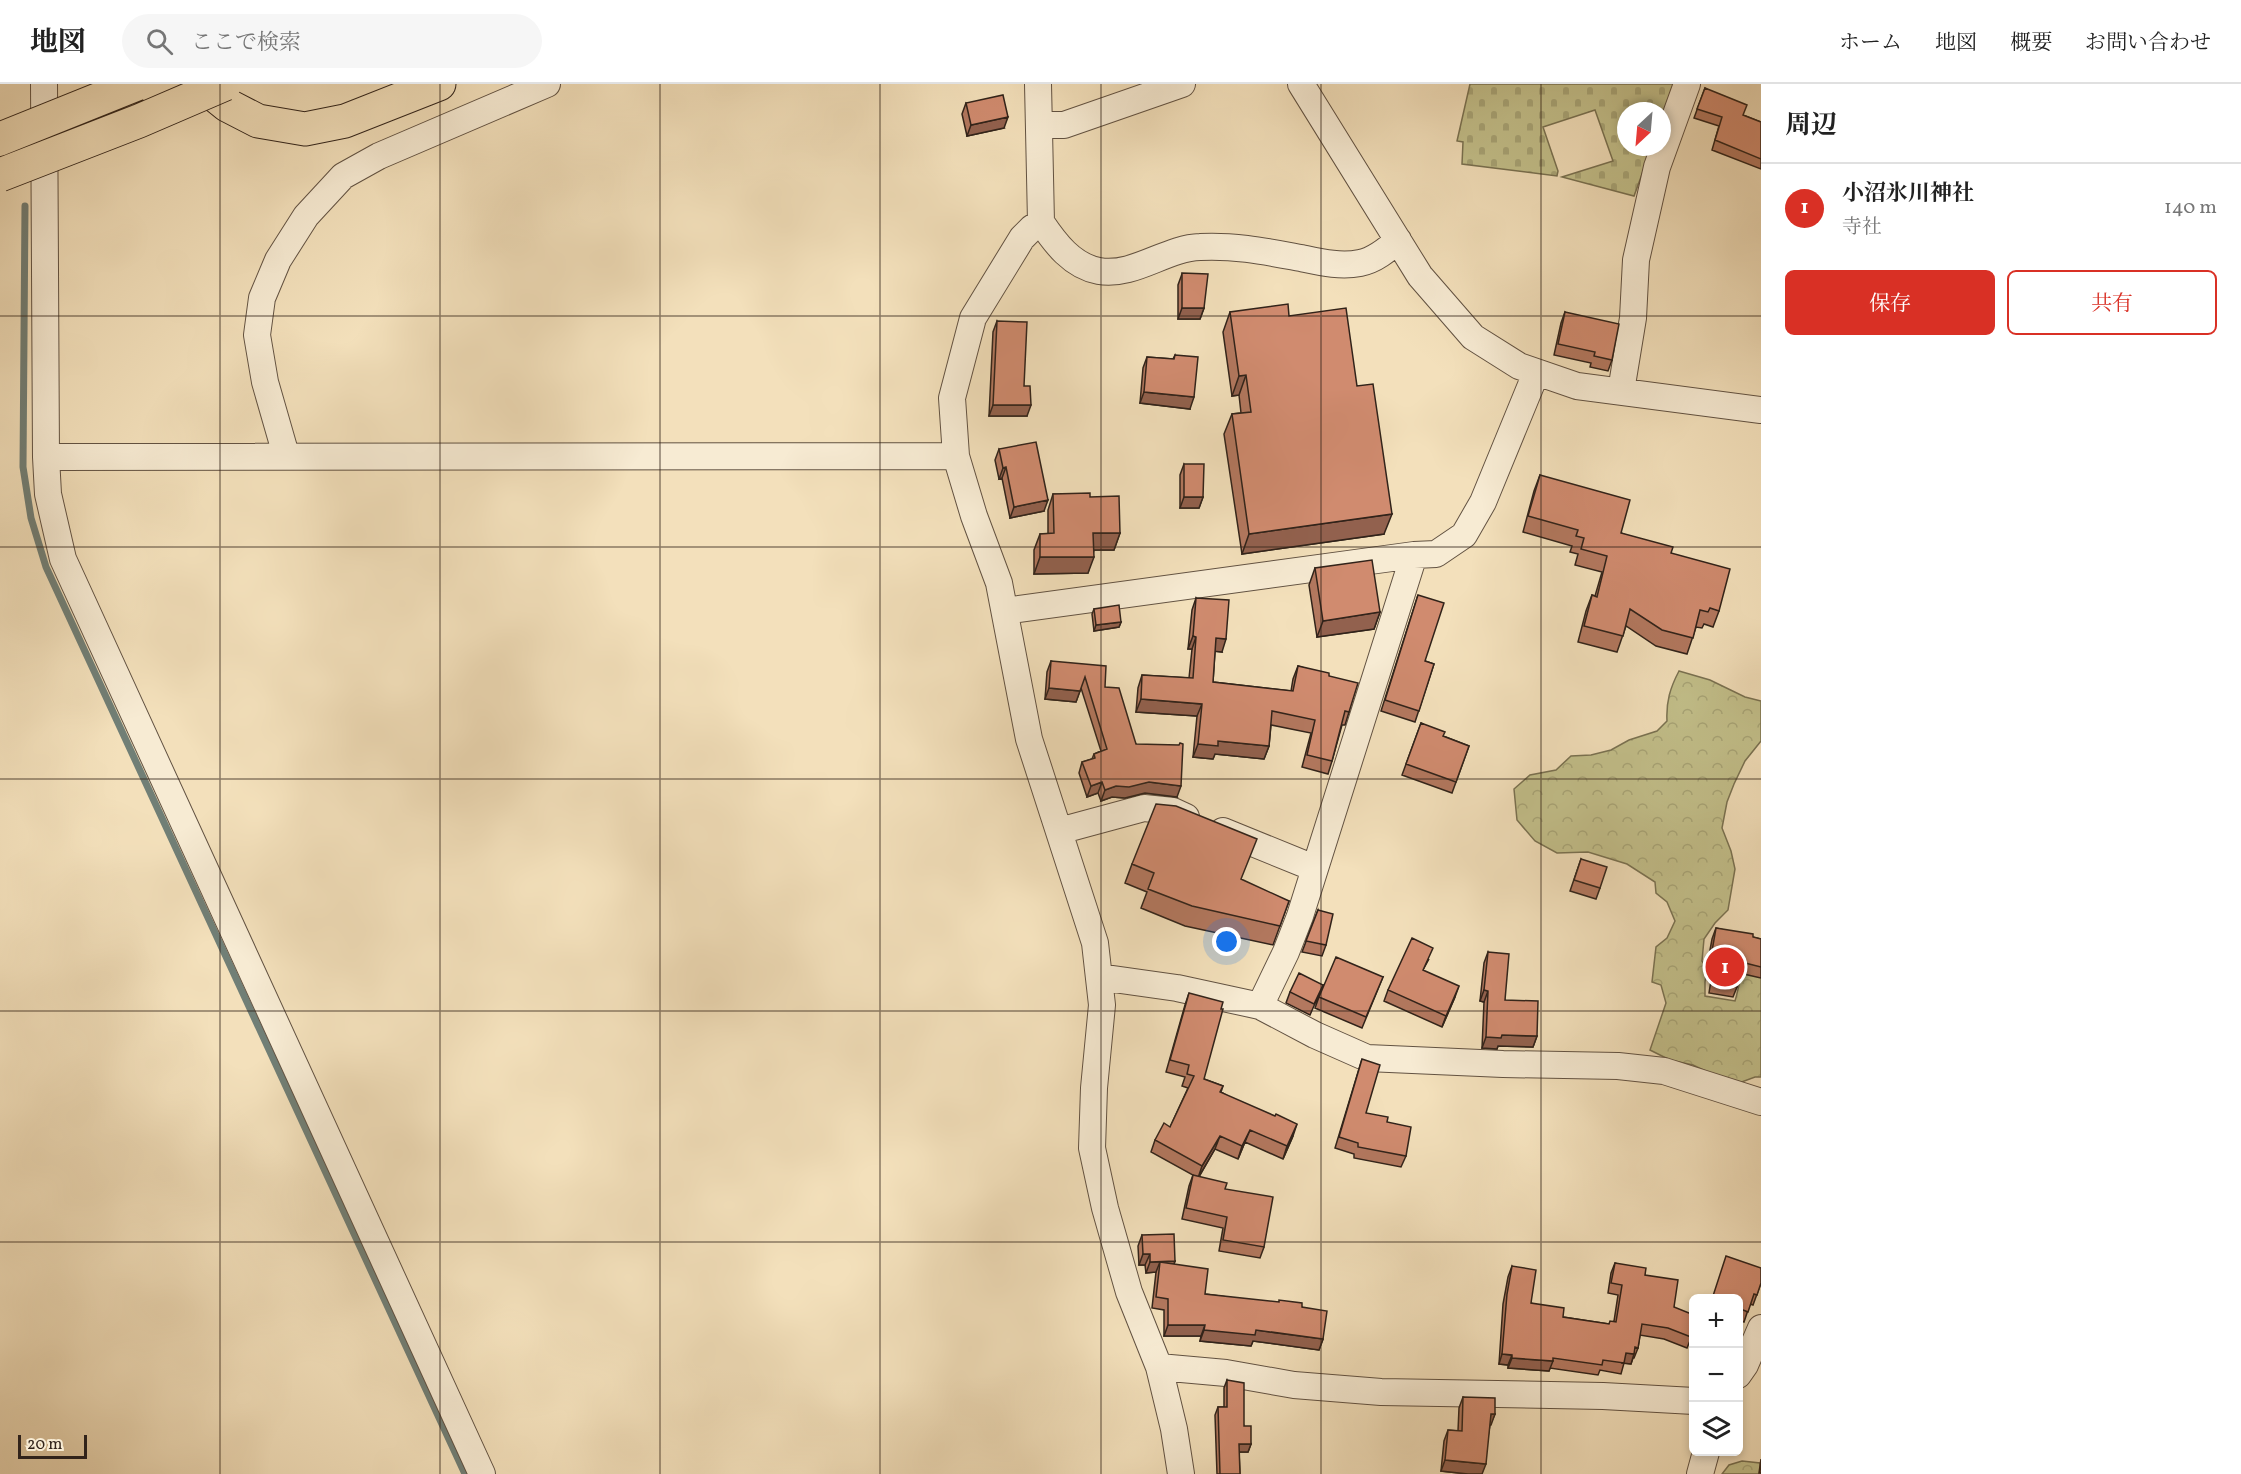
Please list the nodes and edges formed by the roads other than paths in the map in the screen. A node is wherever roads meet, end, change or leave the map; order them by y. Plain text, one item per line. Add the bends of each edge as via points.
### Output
1 (44, 84) edge
2 (137, 84) edge
3 (201, 84) edge
4 (225, 84) edge
5 (439, 84) edge
6 (547, 84) edge
7 (1038, 84) edge
8 (1182, 84) edge
9 (1301, 84) edge
10 (1687, 84) edge
11 (1040, 125) junction
12 (0, 139) edge
13 (0, 175) edge
14 (1041, 222) junction
15 (1398, 240) junction
16 (1536, 372) junction
17 (1621, 392) junction
18 (1761, 410) edge
19 (286, 455) junction
20 (956, 456) junction
21 (46, 457) junction
22 (1414, 555) junction
23 (1005, 611) junction
24 (1059, 831) junction
25 (1314, 868) junction
26 (1099, 977) junction
27 (1260, 1006) junction
28 (1761, 1102) edge
29 (1761, 1328) edge
30 (1160, 1367) junction
31 (1743, 1368) edge
32 (1689, 1401) edge
33 (1705, 1456) edge
34 (482, 1474) edge
35 (1181, 1474) edge
36 (1700, 1474) edge

1 - 21 street
2 - 12 highway, bridge
3 - 5 highway via 227,105 258,121 305,129 345,121
4 - 13 highway, bridge
6 - 19 street via 379,156 343,176 306,216 278,260 262,297 257,335 265,382
7 - 11 street
8 - 11 street via 1064,124
9 - 15 street
10 - 17 street via 1657,167 1636,260 1633,318
11 - 14 street
14 - 15 street via 1066,254 1098,271 1129,268 1200,246 1262,251 1340,265 1361,263 1380,256
14 - 20 street via 1022,238 972,318 952,398
15 - 16 street via 1420,276 1473,337 1519,366
16 - 17 street via 1577,386
16 - 22 street via 1483,502 1464,535 1436,554
17 - 18 street
19 - 20 street
19 - 21 street
20 - 23 street
21 - 34 street via 48,494 63,559
22 - 23 street
22 - 25 street
23 - 24 street via 1029,739
24 - 25 street via 1144,808 1173,811
24 - 26 street via 1095,943
25 - 27 street via 1286,952
26 - 27 street via 1177,988
26 - 30 street via 1102,1005 1092,1148 1129,1293
27 - 28 street via 1367,1058 1664,1071
29 - 31 street
30 - 32 street via 1381,1392
30 - 35 street
33 - 36 street

